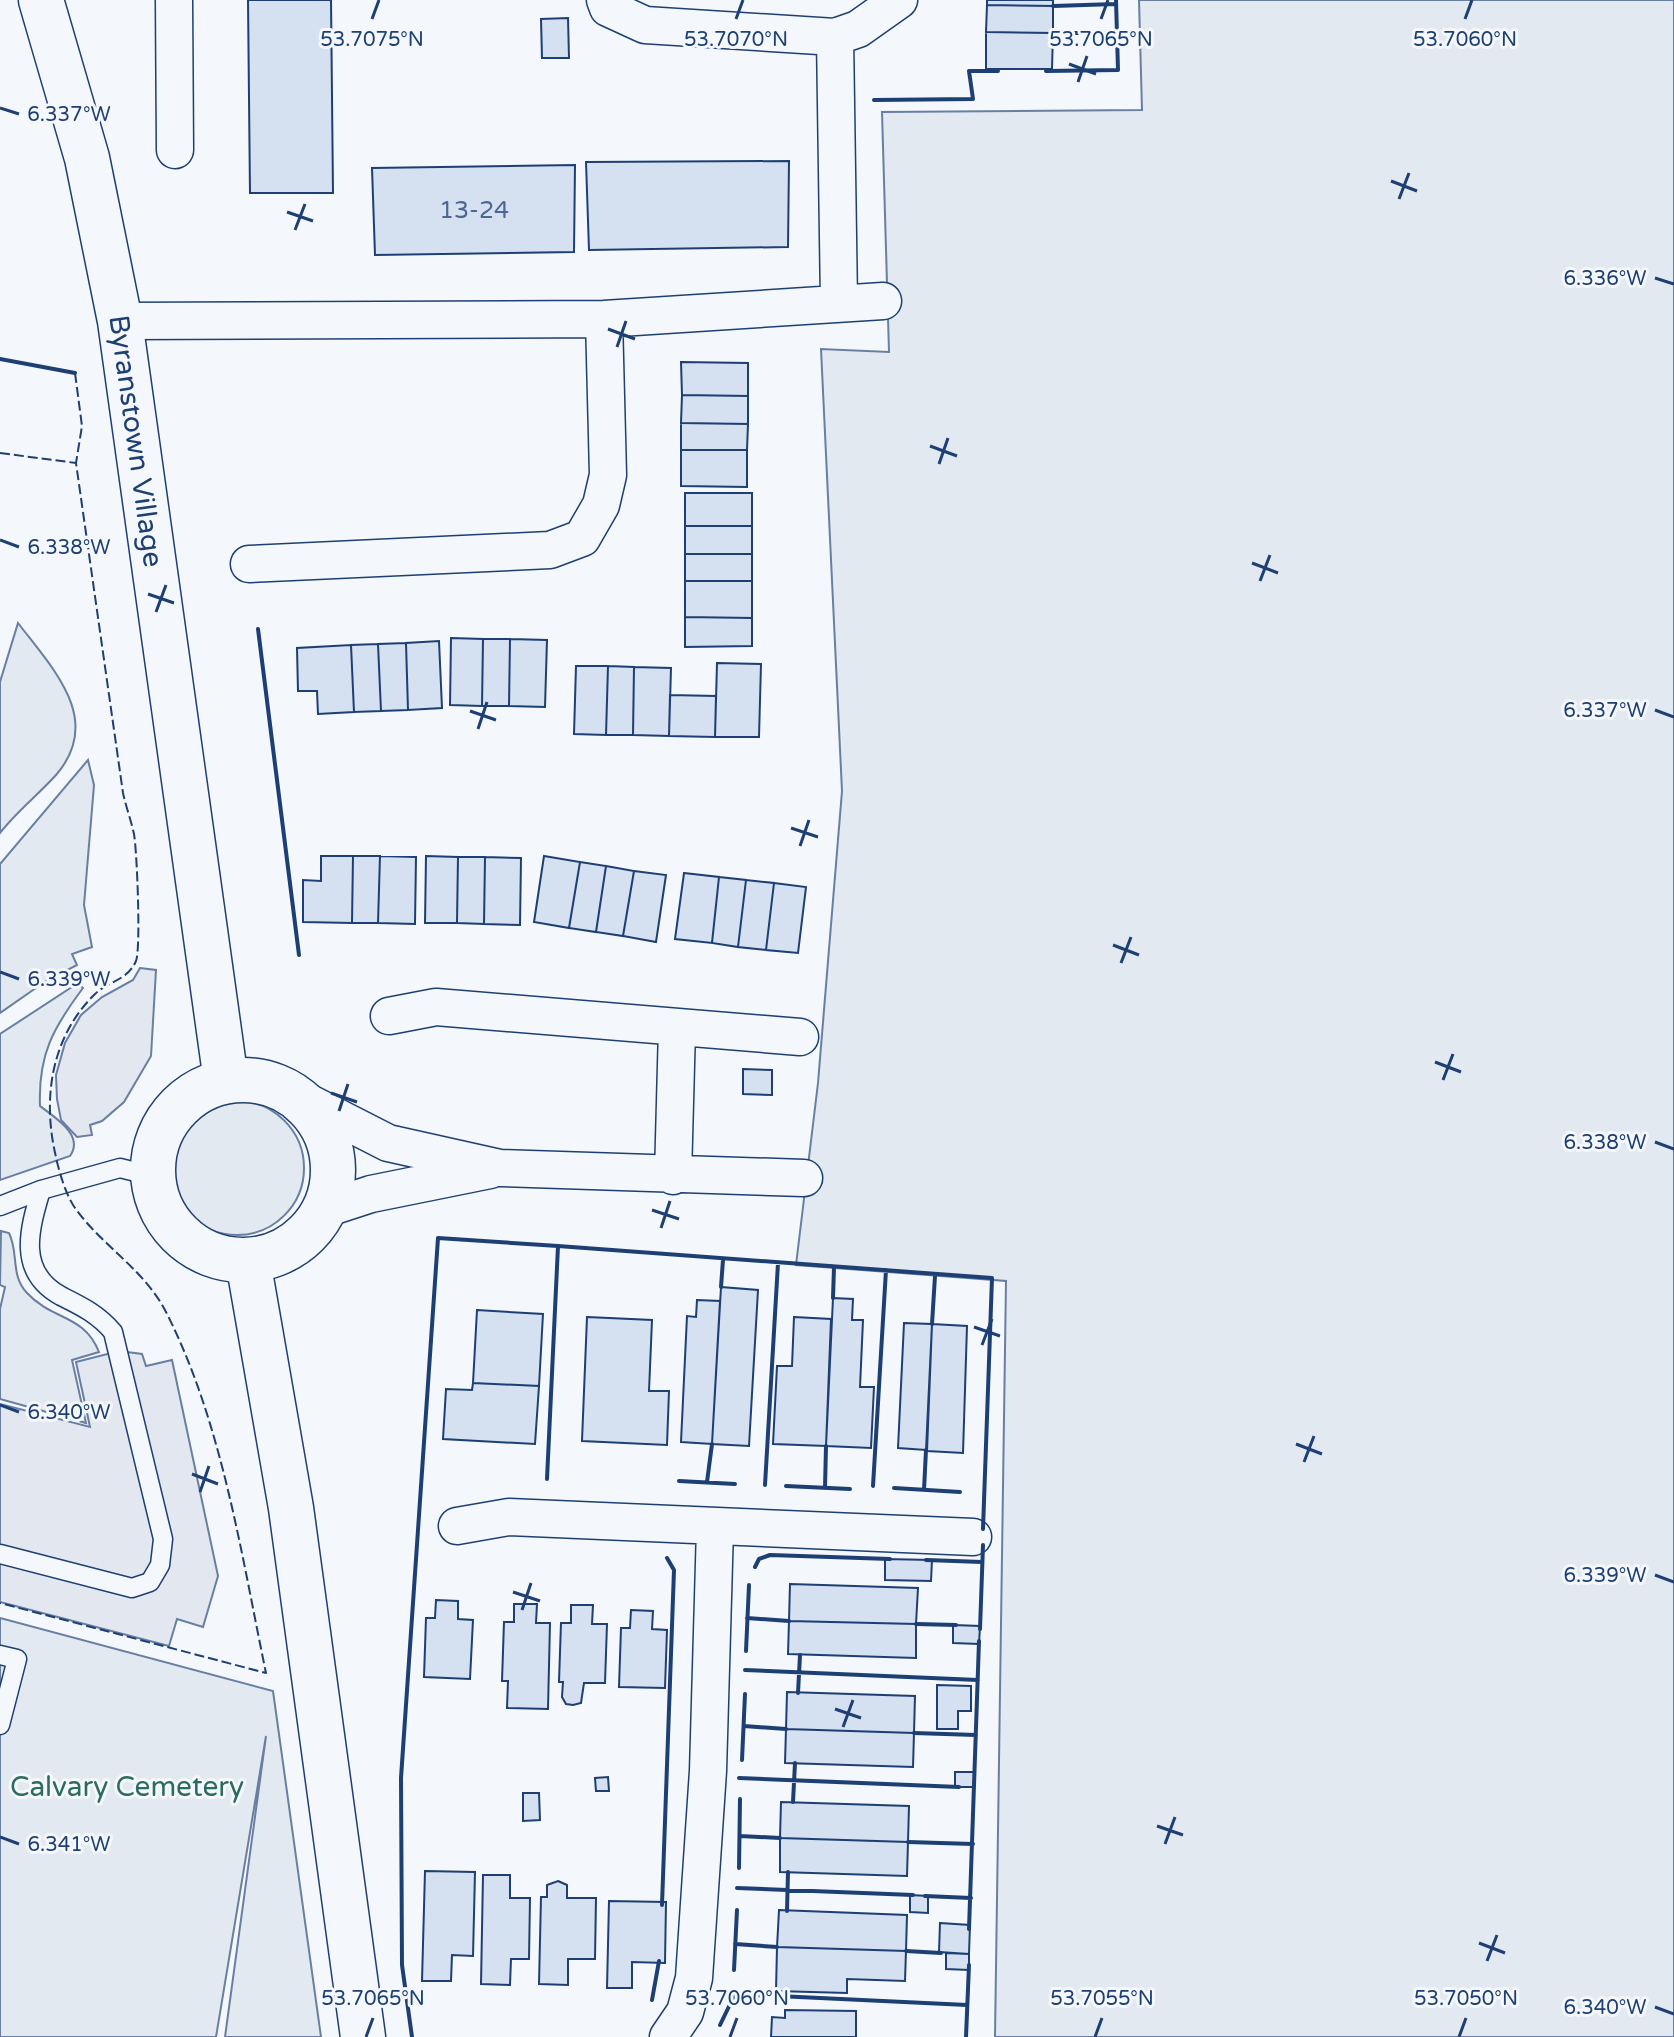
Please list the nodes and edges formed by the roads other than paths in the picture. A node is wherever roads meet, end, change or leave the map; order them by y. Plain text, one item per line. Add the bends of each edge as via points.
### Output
1 (41, 0) edge
2 (174, 0) edge
3 (605, 0) edge
4 (899, 0) edge
5 (835, 37) junction
6 (175, 150) dead end
7 (883, 301) dead end
8 (839, 303) junction
9 (604, 319) junction
10 (120, 321) junction
11 (249, 564) dead end
12 (389, 1016) dead end
13 (677, 1028) junction
14 (800, 1037) dead end
15 (226, 1081) junction
16 (298, 1097) junction
17 (500, 1168) junction
18 (152, 1176) junction
19 (673, 1176) junction
20 (804, 1178) dead end
21 (41, 1190) junction
22 (0, 1206) edge
23 (325, 1209) junction
24 (248, 1261) junction
25 (457, 1526) dead end
26 (715, 1528) junction
27 (973, 1537) dead end
28 (0, 1554) edge
29 (0, 1655) edge
30 (0, 1725) edge
31 (363, 2037) edge
32 (668, 2037) edge

1 - 10 street, Byranstown Village via 87,158
2 - 6 street
3 - 5 street via 608,8 645,25
4 - 5 street via 858,29
5 - 8 street
7 - 8 street
8 - 9 street
9 - 10 street
9 - 11 street via 608,475 601,505 582,538 550,550
10 - 15 street, Byranstown Village
12 - 13 street via 436,1007
13 - 14 street
13 - 19 street
15 - 16 street via 251,1079
15 - 18 street via 179,1104 163,1125
16 - 17 street via 388,1143
16 - 23 street via 319,1120 331,1149 333,1179
17 - 19 street
17 - 23 street via 371,1194
18 - 21 lane via 120,1168
18 - 24 street via 166,1216 194,1247 220,1258
19 - 20 street
21 - 22 lane
21 - 28 lane via 31,1223 30,1257 46,1285 79,1303 113,1332 163,1539 160,1565 150,1582 132,1588
23 - 24 street via 293,1246
24 - 31 street via 291,1508
25 - 26 street via 509,1517
26 - 27 street
26 - 32 street via 708,1771 694,1978 685,2012
29 - 30 lane via 17,1659

